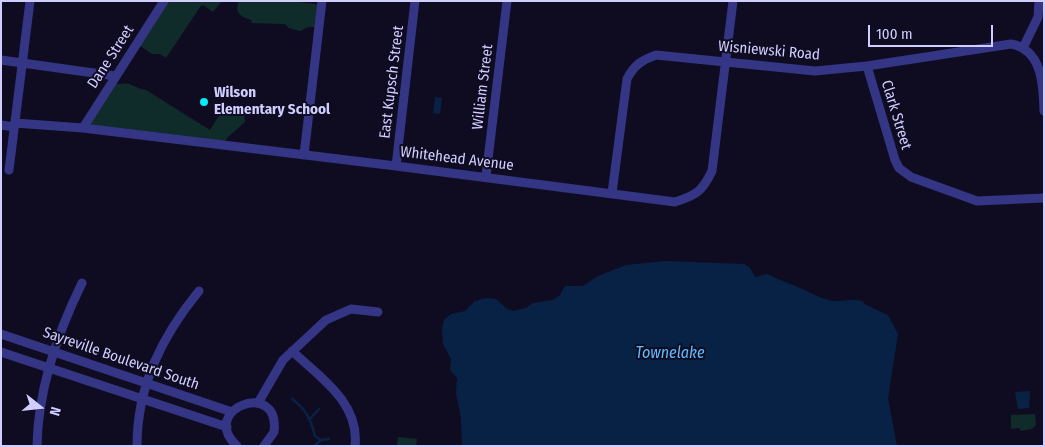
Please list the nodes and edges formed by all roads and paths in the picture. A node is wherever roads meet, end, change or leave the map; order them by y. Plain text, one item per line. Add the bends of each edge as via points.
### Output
1 (30, 1) edge
2 (164, 1) edge
3 (322, 1) edge
4 (415, 1) edge
5 (507, 1) edge
6 (733, 1) edge
7 (1039, 1) edge
8 (1023, 48) junction
9 (1, 60) edge
10 (726, 62) junction
11 (22, 63) junction
12 (867, 66) junction
13 (115, 76) junction
14 (1044, 111) edge
15 (1, 125) edge
16 (14, 125) junction
17 (82, 128) junction
18 (304, 155) junction
19 (396, 166) junction
20 (8, 170) dead end
21 (486, 176) junction
22 (612, 194) junction
23 (1044, 198) edge
24 (82, 283) dead end
25 (199, 291) dead end
26 (378, 312) dead end
27 (1, 334) edge
28 (54, 351) junction
29 (292, 351) junction
30 (1, 352) edge
31 (49, 368) junction
32 (147, 382) junction
33 (142, 398) junction
34 (258, 403) junction
35 (232, 412) junction
36 (227, 427) junction
37 (37, 446) edge
38 (137, 446) edge
39 (238, 446) edge
40 (264, 446) edge
41 (355, 446) edge

1 - 11 street
2 - 13 street, Dane Street
3 - 18 street
4 - 19 street, East Kupsch Street
5 - 21 street, William Street
6 - 10 street, Whitehead Avenue
7 - 8 street via 1038,17
8 - 12 street, Wisniewski Road via 1011,44 997,45
8 - 14 street via 1040,69
9 - 11 street
10 - 12 street, Wisniewski Road via 815,71
10 - 22 street, Whitehead Avenue via 712,172 704,188 692,197 675,202
10 - 22 street, Wisniewski Road via 656,55 633,68 627,79
11 - 13 street
11 - 16 street
12 - 23 street, Clark Street via 895,160 904,172 968,199
13 - 17 street, Dane Street
15 - 16 street, Whitehead Avenue
16 - 17 street, Whitehead Avenue
16 - 20 street
17 - 18 street, Whitehead Avenue
18 - 19 street, Whitehead Avenue
19 - 21 street, Whitehead Avenue
21 - 22 street, Whitehead Avenue
24 - 28 street
25 - 32 street via 168,332
26 - 29 street via 351,309 326,320
27 - 28 street, Sayreville Boulevard South
28 - 31 street
28 - 32 street, Sayreville Boulevard South
29 - 34 street via 283,360
29 - 41 street via 340,396 355,429
30 - 31 street, Sayreville Boulevard South
31 - 33 street, Sayreville Boulevard South
31 - 37 street via 37,425
32 - 33 street
32 - 35 street, Sayreville Boulevard South
33 - 36 street, Sayreville Boulevard South
33 - 38 street
34 - 35 street via 242,403
34 - 40 street via 273,416 275,426
35 - 36 street
36 - 39 street

